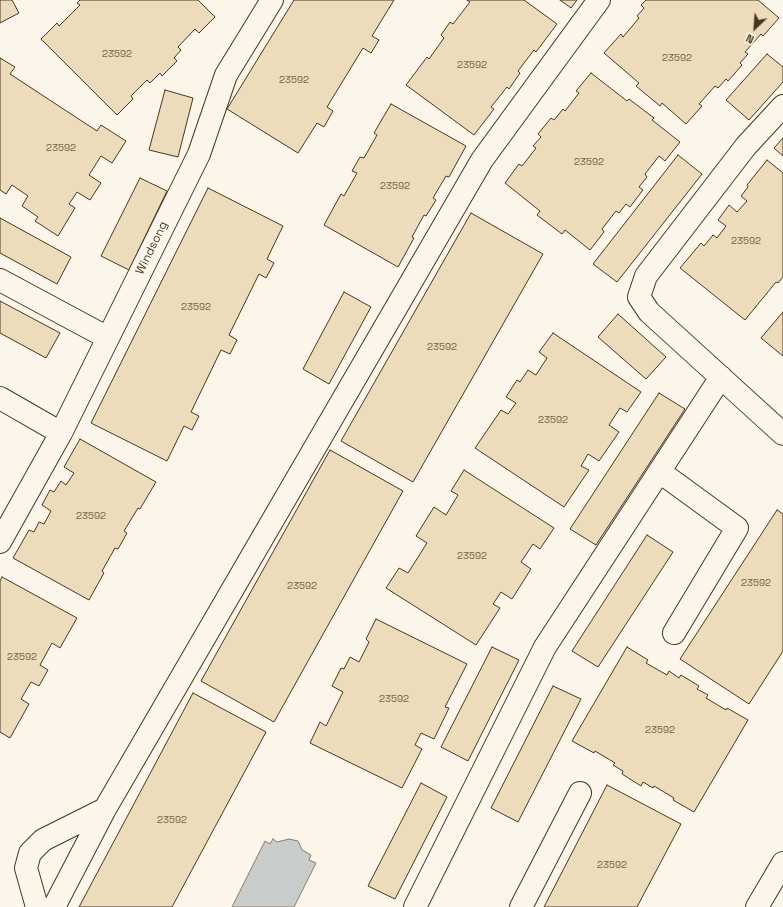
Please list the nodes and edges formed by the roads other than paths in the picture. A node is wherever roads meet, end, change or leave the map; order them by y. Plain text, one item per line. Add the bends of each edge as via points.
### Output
1 (272, 0) edge
2 (599, 0) edge
3 (783, 106) edge
4 (0, 280) edge
5 (108, 338) junction
6 (721, 377) junction
7 (0, 398) edge
8 (61, 433) junction
9 (783, 434) edge
10 (660, 472) junction
11 (0, 542) edge
12 (674, 633) dead end
13 (580, 793) dead end
14 (105, 809) junction
15 (783, 863) edge
16 (38, 907) edge
17 (54, 907) edge
18 (415, 907) edge
19 (521, 907) edge
20 (757, 907) edge

1 - 5 street, Windsong via 226,75 199,154
2 - 14 street via 482,160
3 - 6 street via 746,146 646,276 639,297 649,312
4 - 5 street
5 - 8 street, Windsong
6 - 9 street
6 - 10 street
7 - 8 street
8 - 11 street, Windsong
10 - 12 street via 737,528
10 - 18 street via 545,647
13 - 19 street
14 - 16 street via 42,840 30,853 26,868
14 - 17 street
15 - 20 street

